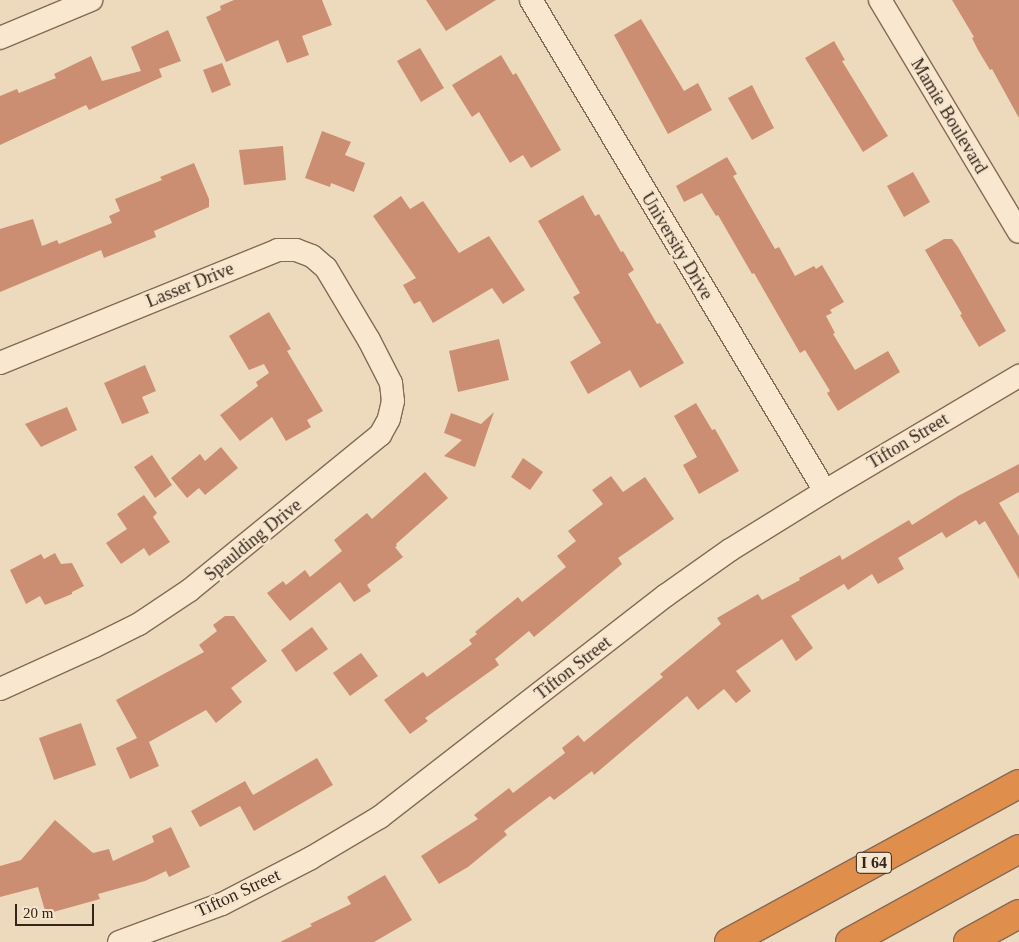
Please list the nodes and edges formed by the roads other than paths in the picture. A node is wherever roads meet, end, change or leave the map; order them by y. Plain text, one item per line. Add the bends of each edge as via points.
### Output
1 (91, 0) edge
2 (531, 0) edge
3 (880, 0) edge
4 (0, 38) edge
5 (1019, 232) edge
6 (355, 316) joint
7 (0, 363) edge
8 (1019, 376) edge
9 (825, 491) junction
10 (0, 689) edge
11 (1019, 784) edge
12 (1019, 849) edge
13 (1019, 914) edge
14 (119, 942) edge
15 (729, 942) edge
16 (850, 942) edge
17 (968, 942) edge

1 - 4 street
2 - 9 street, University Drive
3 - 5 street, Mamie Boulevard
6 - 7 street, Lasser Drive via 326,268 312,256 296,250 278,250
6 - 10 street, Spaulding Drive via 391,383 393,401 389,419 380,435 190,590 130,628
8 - 9 street, Tifton Street
9 - 14 street, Tifton Street via 730,550 665,596 380,817 311,858 222,904
11 - 15 highway, I 64
12 - 16 highway
13 - 17 highway

